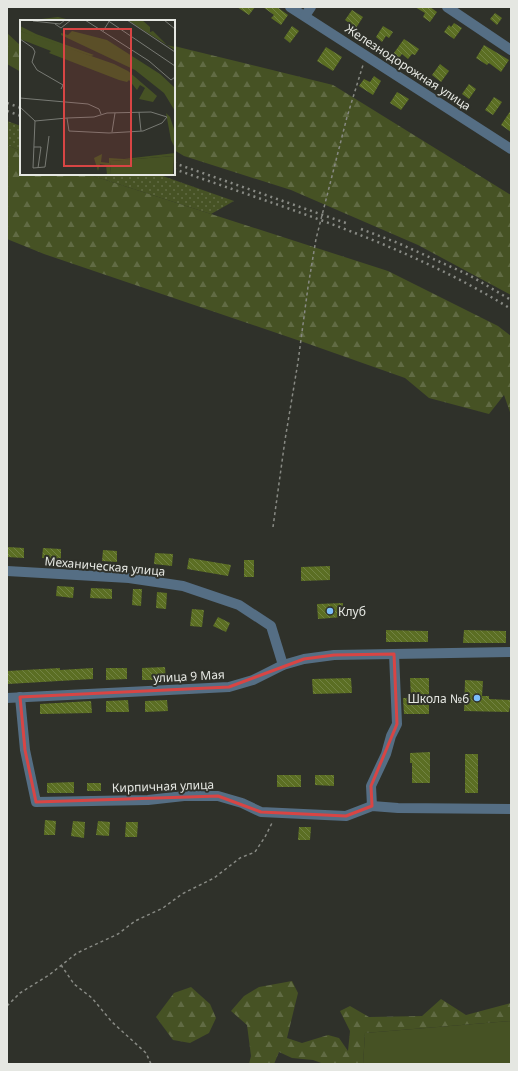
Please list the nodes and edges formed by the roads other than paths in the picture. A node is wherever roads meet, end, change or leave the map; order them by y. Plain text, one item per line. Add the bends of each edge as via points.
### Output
1 (290, 7) edge
2 (311, 7) edge
3 (447, 7) edge
4 (305, 16) junction
5 (511, 50) edge
6 (511, 149) edge
7 (7, 571) edge
8 (511, 652) edge
9 (394, 654) junction
10 (283, 665) junction
11 (20, 697) junction
12 (7, 698) edge
13 (372, 806) junction
14 (511, 809) edge

1 - 4 street, Железнодорожная улица
2 - 4 street
3 - 5 street
4 - 6 street, Железнодорожная улица
7 - 10 street, Механическая улица via 129,578 183,586 239,605 271,626
8 - 9 street, улица 9 Мая
9 - 10 street, улица 9 Мая via 334,655
9 - 13 street via 397,724 371,786
10 - 11 street, улица 9 Мая via 253,680 229,687
11 - 12 street, улица 9 Мая
11 - 13 street, Кирпичная улица via 26,750 36,802 218,796 261,812 346,816
13 - 14 street, Кирпичная улица

